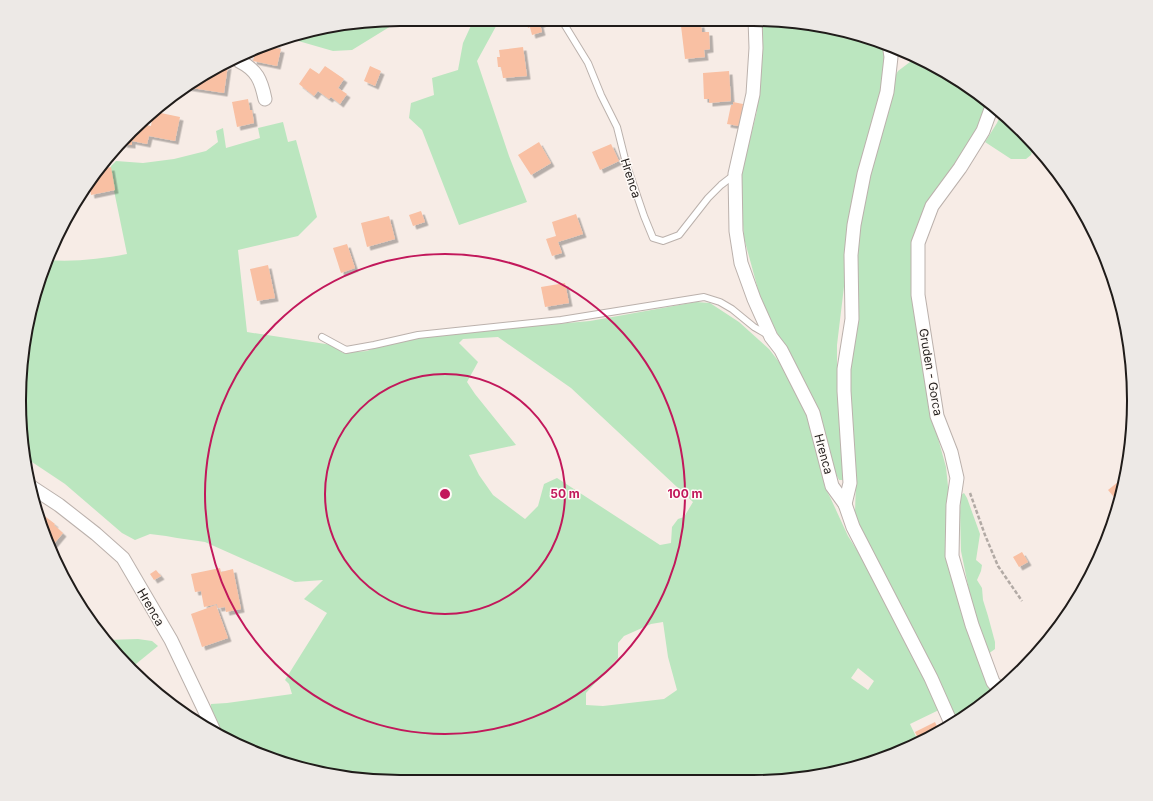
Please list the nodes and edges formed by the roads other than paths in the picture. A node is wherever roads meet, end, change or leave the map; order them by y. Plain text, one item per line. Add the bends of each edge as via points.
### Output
1 (565, 26) edge
2 (755, 26) edge
3 (890, 53) edge
4 (241, 62) edge
5 (266, 99) dead end
6 (990, 111) edge
7 (735, 174) junction
8 (322, 337) dead end
9 (771, 337) junction
10 (37, 491) edge
11 (845, 504) junction
12 (996, 685) edge
13 (950, 719) edge
14 (211, 724) edge

1 - 7 lane, Hrenca via 588,63 617,127 626,163 653,238 663,241 679,235 708,198
2 - 7 street, Hrenca via 753,94
3 - 11 street via 887,92 864,174 854,225 851,255 852,319 844,369 850,483
4 - 5 street via 257,74
6 - 12 street, Gruden - Gorca via 983,131 932,206 918,243 918,295 937,416 951,452 957,478 953,505 952,556 972,625
7 - 9 street, Hrenca via 736,231 741,264
8 - 9 lane via 346,350 418,335 561,320 704,297 732,309
9 - 11 street, Hrenca via 813,413 832,486
10 - 14 street, Hrenca via 96,534 123,558 171,640
11 - 13 street, Hrenca via 853,527

